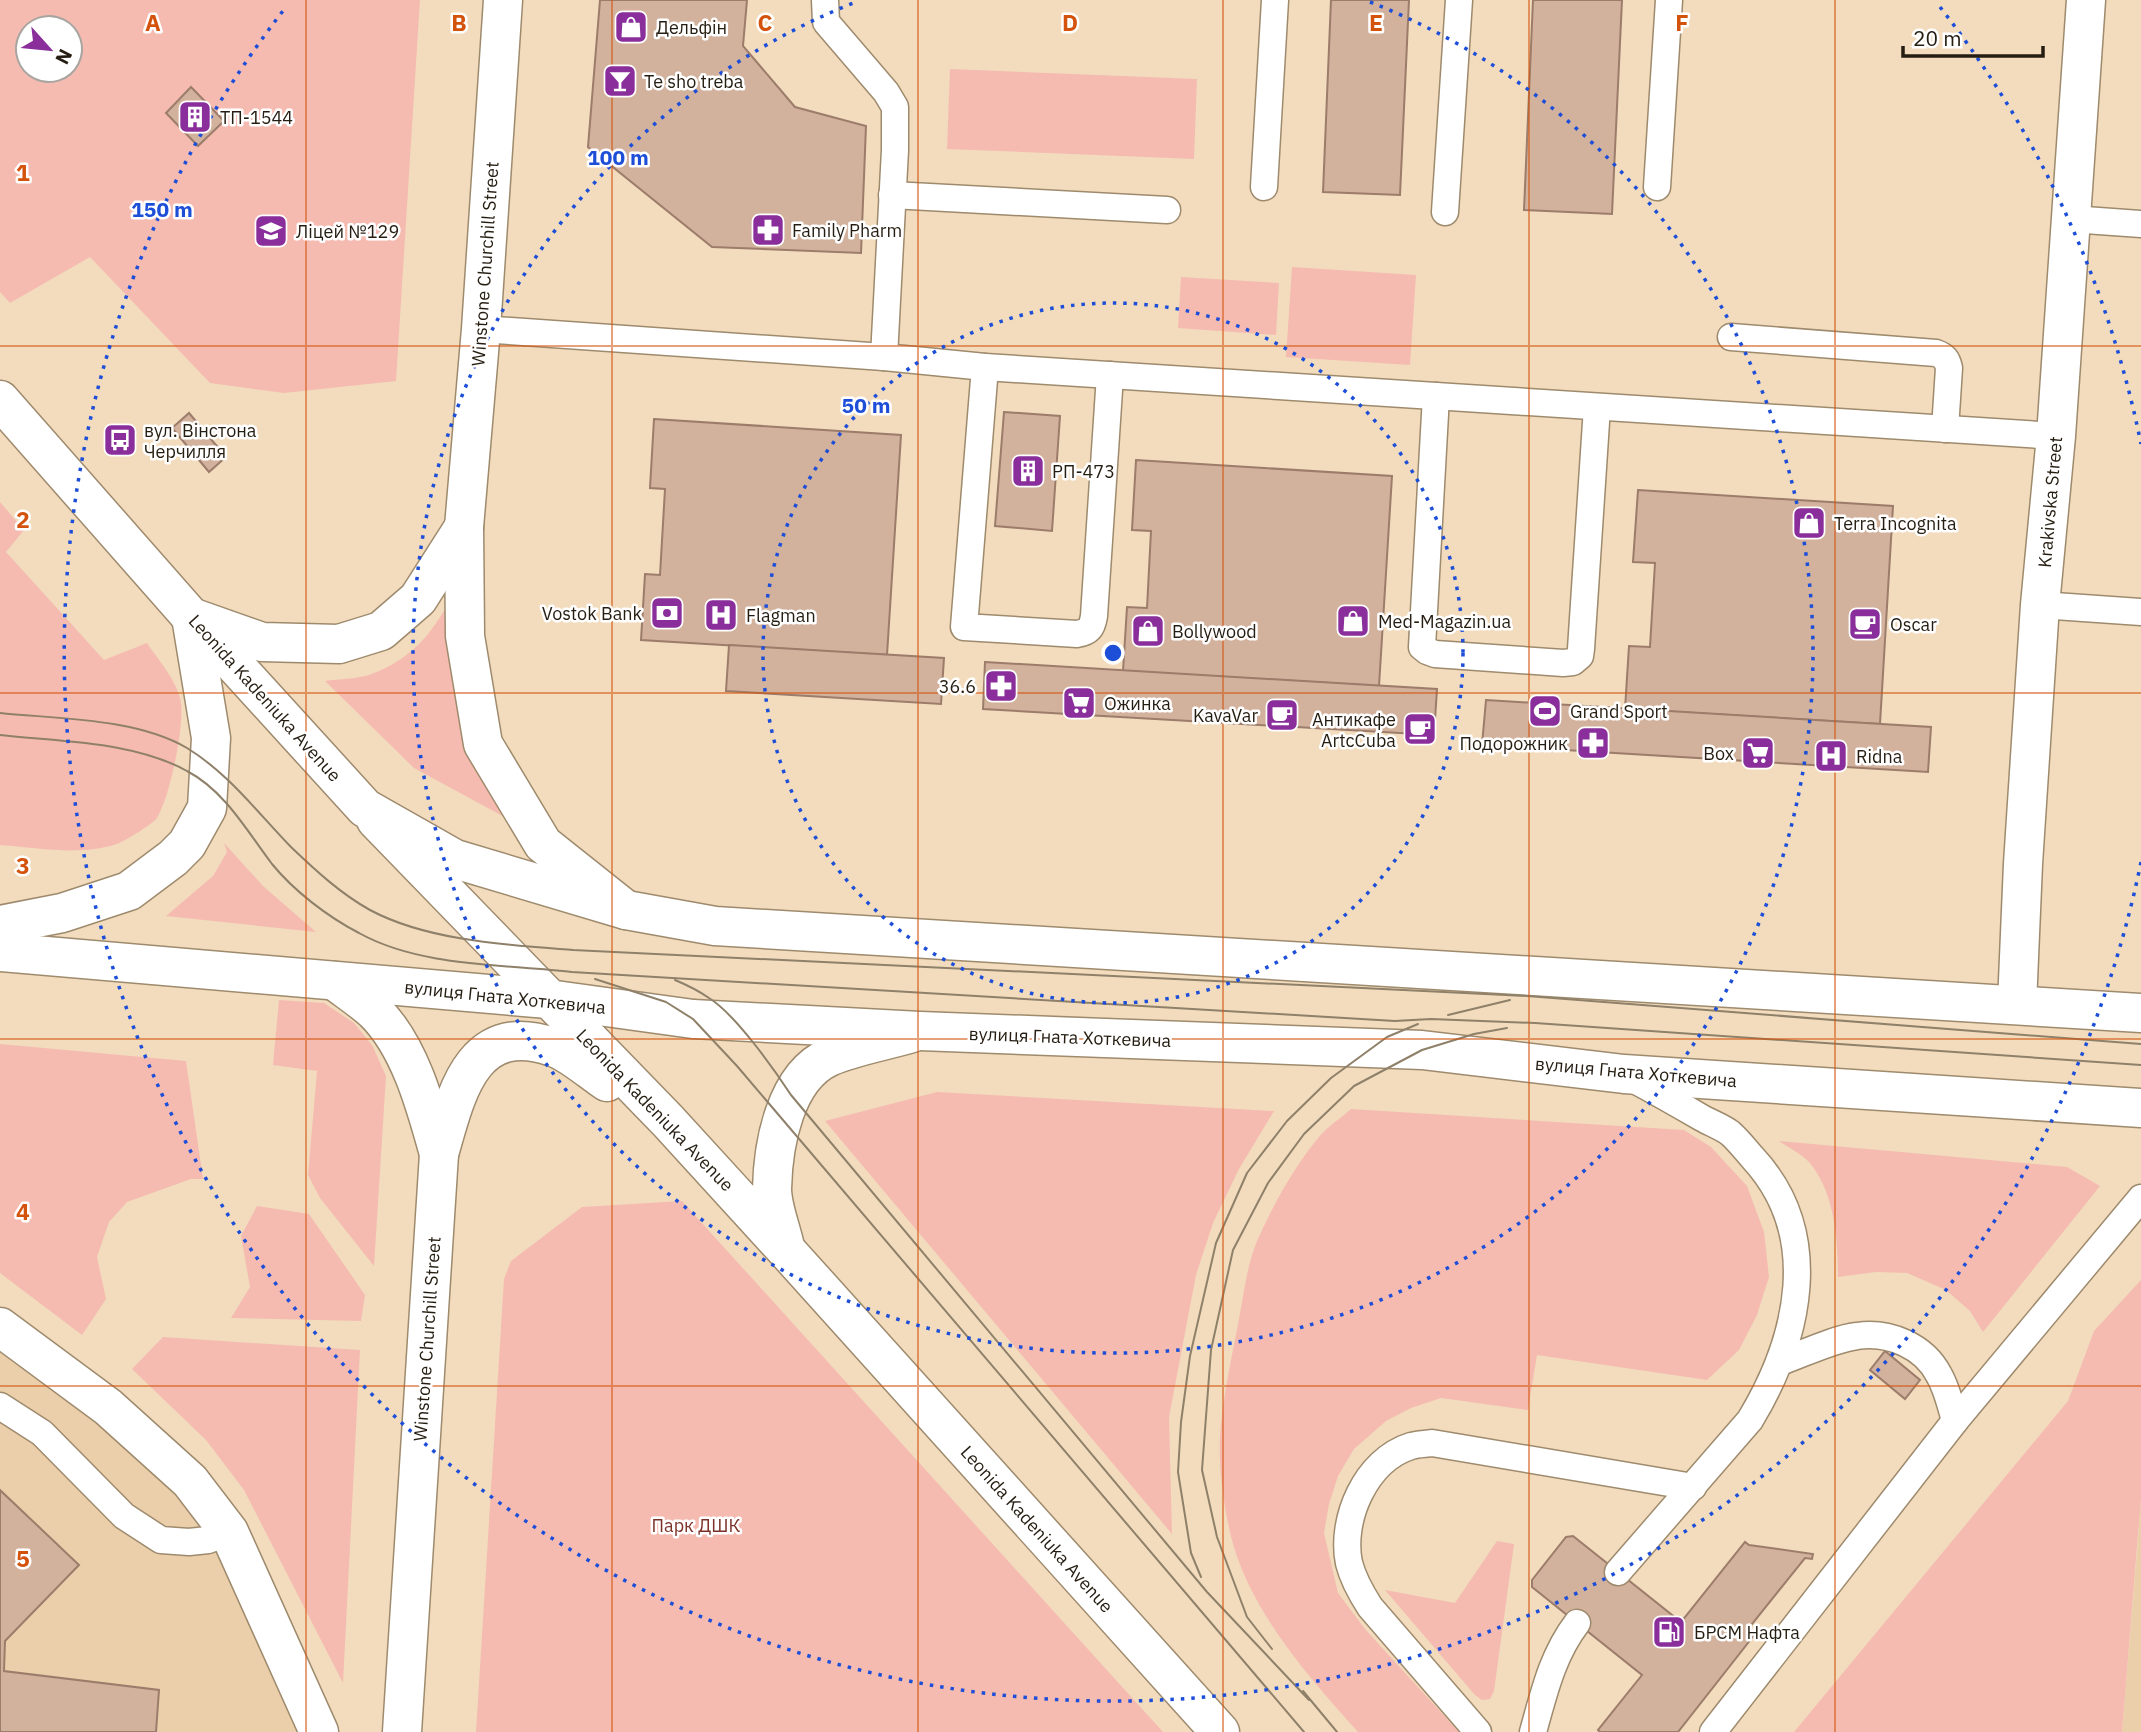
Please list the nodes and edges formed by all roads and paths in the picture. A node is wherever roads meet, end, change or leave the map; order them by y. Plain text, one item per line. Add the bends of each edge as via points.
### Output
1 (503, 0) edge
2 (825, 0) edge
3 (1275, 0) edge
4 (1459, 0) edge
5 (1669, 0) edge
6 (2086, 0) edge
7 (1264, 187) dead end
8 (1657, 187) dead end
9 (892, 195) junction
10 (1167, 210) dead end
11 (1445, 212) dead end
12 (2071, 219) junction
13 (2141, 224) edge
14 (481, 329) junction
15 (1731, 337) dead end
16 (884, 357) junction
17 (985, 367) junction
18 (1110, 375) junction
19 (1436, 396) junction
20 (0, 400) edge
21 (1597, 407) junction
22 (1945, 429) junction
23 (2056, 436) junction
24 (464, 527) junction
25 (2040, 605) junction
26 (2141, 612) edge
27 (191, 617) junction
28 (365, 808) junction
29 (626, 910) junction
30 (0, 925) edge
31 (0, 952) edge
32 (335, 981) junction
33 (548, 999) junction
34 (2017, 1004) junction
35 (2141, 1013) edge
36 (920, 1031) junction
37 (1624, 1074) junction
38 (2141, 1108) edge
39 (668, 1121) junction
40 (439, 1154) junction
41 (2141, 1198) edge
42 (785, 1249) junction
43 (0, 1327) edge
44 (1780, 1362) junction
45 (0, 1406) edge
46 (1955, 1421) junction
47 (1693, 1487) junction
48 (229, 1532) junction
49 (1618, 1572) dead end
50 (1577, 1623) dead end
51 (319, 1732) edge
52 (402, 1732) edge
53 (1220, 1732) edge
54 (1478, 1732) edge
55 (1533, 1732) edge
56 (1713, 1732) edge

1 - 14 main road, Winstone Churchill Street
2 - 9 lane via 826,22 895,107
3 - 7 lane
4 - 11 lane
5 - 8 lane
6 - 12 main road, Krakivska Street
9 - 10 lane
9 - 16 lane
12 - 13 lane
12 - 23 main road, Krakivska Street
14 - 16 lane
14 - 24 main road, Winstone Churchill Street
15 - 22 lane via 1936,352 1947,359 1949,368
16 - 17 lane
17 - 18 lane
17 - 18 lane via 964,627 1077,634 1092,627
18 - 19 lane
19 - 21 lane
19 - 21 lane via 1422,646 1435,654 1563,663 1573,662 1581,649
20 - 27 main road, Leonida Kadeniuka Avenue
21 - 22 lane
22 - 23 lane
23 - 25 main road, Krakivska Street
24 - 27 main road via 418,599 381,631 339,644 262,642
24 - 29 main road, Winstone Churchill Street via 465,636 483,744 543,844
25 - 26 lane
25 - 34 main road, Krakivska Street
27 - 28 main road, Leonida Kadeniuka Avenue
27 - 30 main road via 211,738 207,808 187,844 129,891 62,913
28 - 29 main road via 455,859
28 - 33 main road, Leonida Kadeniuka Avenue
29 - 34 main road via 715,926
31 - 32 main road, вулиця Гната Хоткевича
32 - 33 main road, вулиця Гната Хоткевича
32 - 40 main road, Winstone Churchill Street via 375,1013 398,1044 424,1098
33 - 36 main road, вулиця Гната Хоткевича via 693,1019
33 - 39 main road, Leonida Kadeniuka Avenue
34 - 35 main road
36 - 37 main road, вулиця Гната Хоткевича via 1422,1050
36 - 42 main road via 829,1057 807,1072 791,1094 779,1135 772,1191
37 - 38 main road, вулиця Гната Хоткевича
37 - 44 lane via 1730,1133 1775,1189 1796,1249 1797,1279 1789,1336
39 - 40 main road via 554,1047 518,1041 490,1048 470,1066
39 - 42 main road, Leonida Kadeniuka Avenue
40 - 52 main road, Winstone Churchill Street
41 - 46 lane
42 - 53 main road, Leonida Kadeniuka Avenue
43 - 48 main road via 82,1386 157,1450 190,1481
44 - 46 lane via 1854,1336 1890,1337 1917,1350 1933,1365
44 - 47 lane via 1749,1420
45 - 48 lane via 42,1433 124,1516 161,1540 189,1542
46 - 56 lane
47 - 49 lane
47 - 54 lane via 1432,1443 1394,1454 1366,1482 1347,1538 1356,1585
48 - 51 main road
50 - 55 lane via 1550,1671

